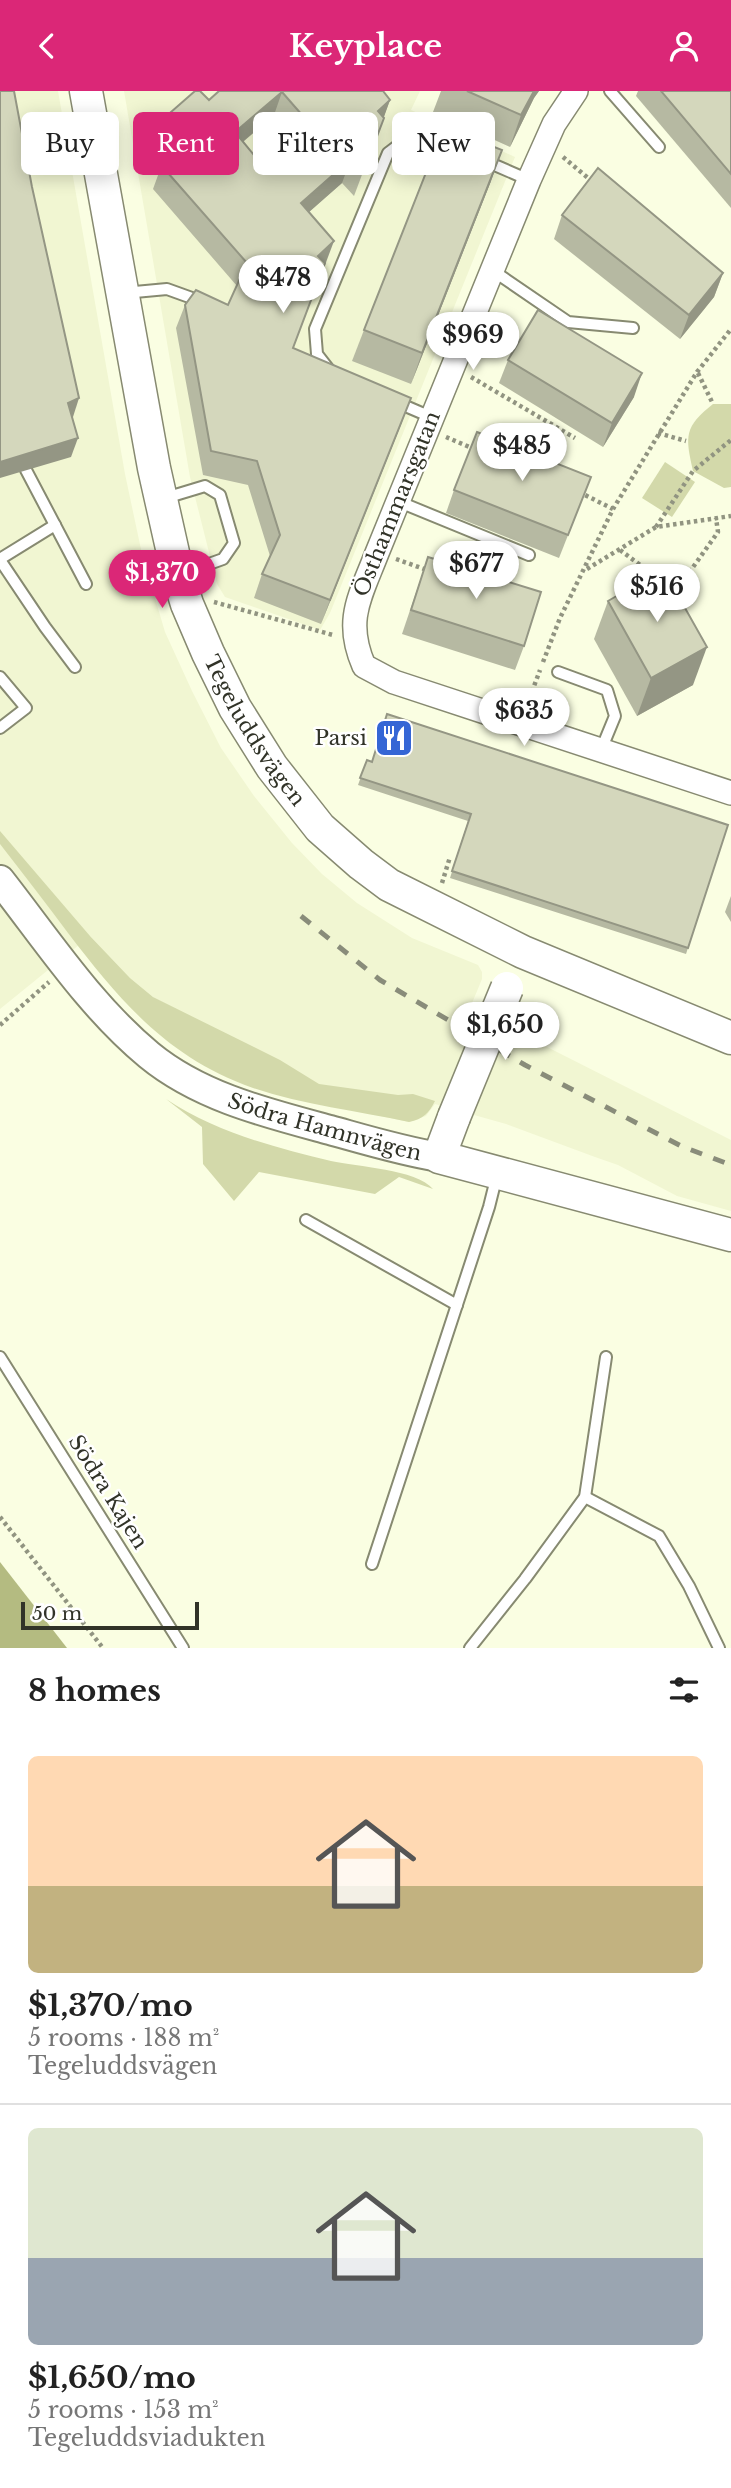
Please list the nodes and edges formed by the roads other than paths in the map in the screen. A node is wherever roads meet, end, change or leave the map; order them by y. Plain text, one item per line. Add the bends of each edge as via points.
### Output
1 (86, 91) edge
2 (576, 91) edge
3 (610, 91) edge
4 (659, 147) dead end
5 (392, 150) edge
6 (495, 165) edge
7 (529, 180) junction
8 (492, 270) junction
9 (121, 294) junction
10 (214, 306) edge
11 (633, 328) dead end
12 (344, 378) edge
13 (381, 395) edge
14 (429, 423) junction
15 (26, 470) edge
16 (161, 499) junction
17 (397, 501) junction
18 (55, 526) junction
19 (529, 555) dead end
20 (0, 560) edge
21 (86, 584) dead end
22 (183, 589) junction
23 (75, 667) dead end
24 (558, 672) dead end
25 (0, 677) edge
26 (0, 729) edge
27 (601, 750) junction
28 (731, 793) edge
29 (0, 880) edge
30 (523, 952) junction
31 (731, 1038) edge
32 (439, 1157) junction
33 (497, 1172) junction
34 (306, 1220) dead end
35 (731, 1234) edge
36 (457, 1305) junction
37 (0, 1357) edge
38 (606, 1357) dead end
39 (585, 1497) junction
40 (372, 1564) dead end
41 (183, 1648) edge
42 (470, 1648) edge
43 (719, 1648) edge

1 - 9 main road, Tegeluddsvägen
2 - 7 street, Östhammarsgatan via 554,124
3 - 4 lane
5 - 12 lane via 315,329 317,354 331,373
6 - 7 lane
7 - 8 street, Östhammarsgatan
8 - 11 lane via 568,322
8 - 14 street, Östhammarsgatan
9 - 10 lane via 167,289
9 - 16 main road, Tegeluddsvägen
13 - 14 lane
14 - 17 street, Östhammarsgatan
15 - 18 lane
16 - 22 main road, Tegeluddsvägen
16 - 22 lane via 205,486 220,495 234,543 223,559
17 - 19 lane
17 - 27 street, Östhammarsgatan via 353,622 356,647 365,666 380,676
18 - 20 lane
18 - 21 lane
20 - 23 lane
22 - 30 main road, Tegeluddsvägen via 235,708 272,768 320,828 389,885
24 - 27 lane via 607,689 615,716
25 - 26 lane via 26,708
27 - 28 street
29 - 32 street, Södra Hamnvägen via 118,1027 181,1077 279,1117
30 - 31 main road, Tegeluddsvägen
30 - 32 main road, bridge
32 - 33 main road, Södra Hamnvägen
33 - 35 main road, Södra Hamnvägen
33 - 36 lane
34 - 36 lane
36 - 40 lane
37 - 41 lane, Södra Kajen
38 - 39 lane
39 - 42 lane
39 - 43 lane via 659,1536 690,1586

